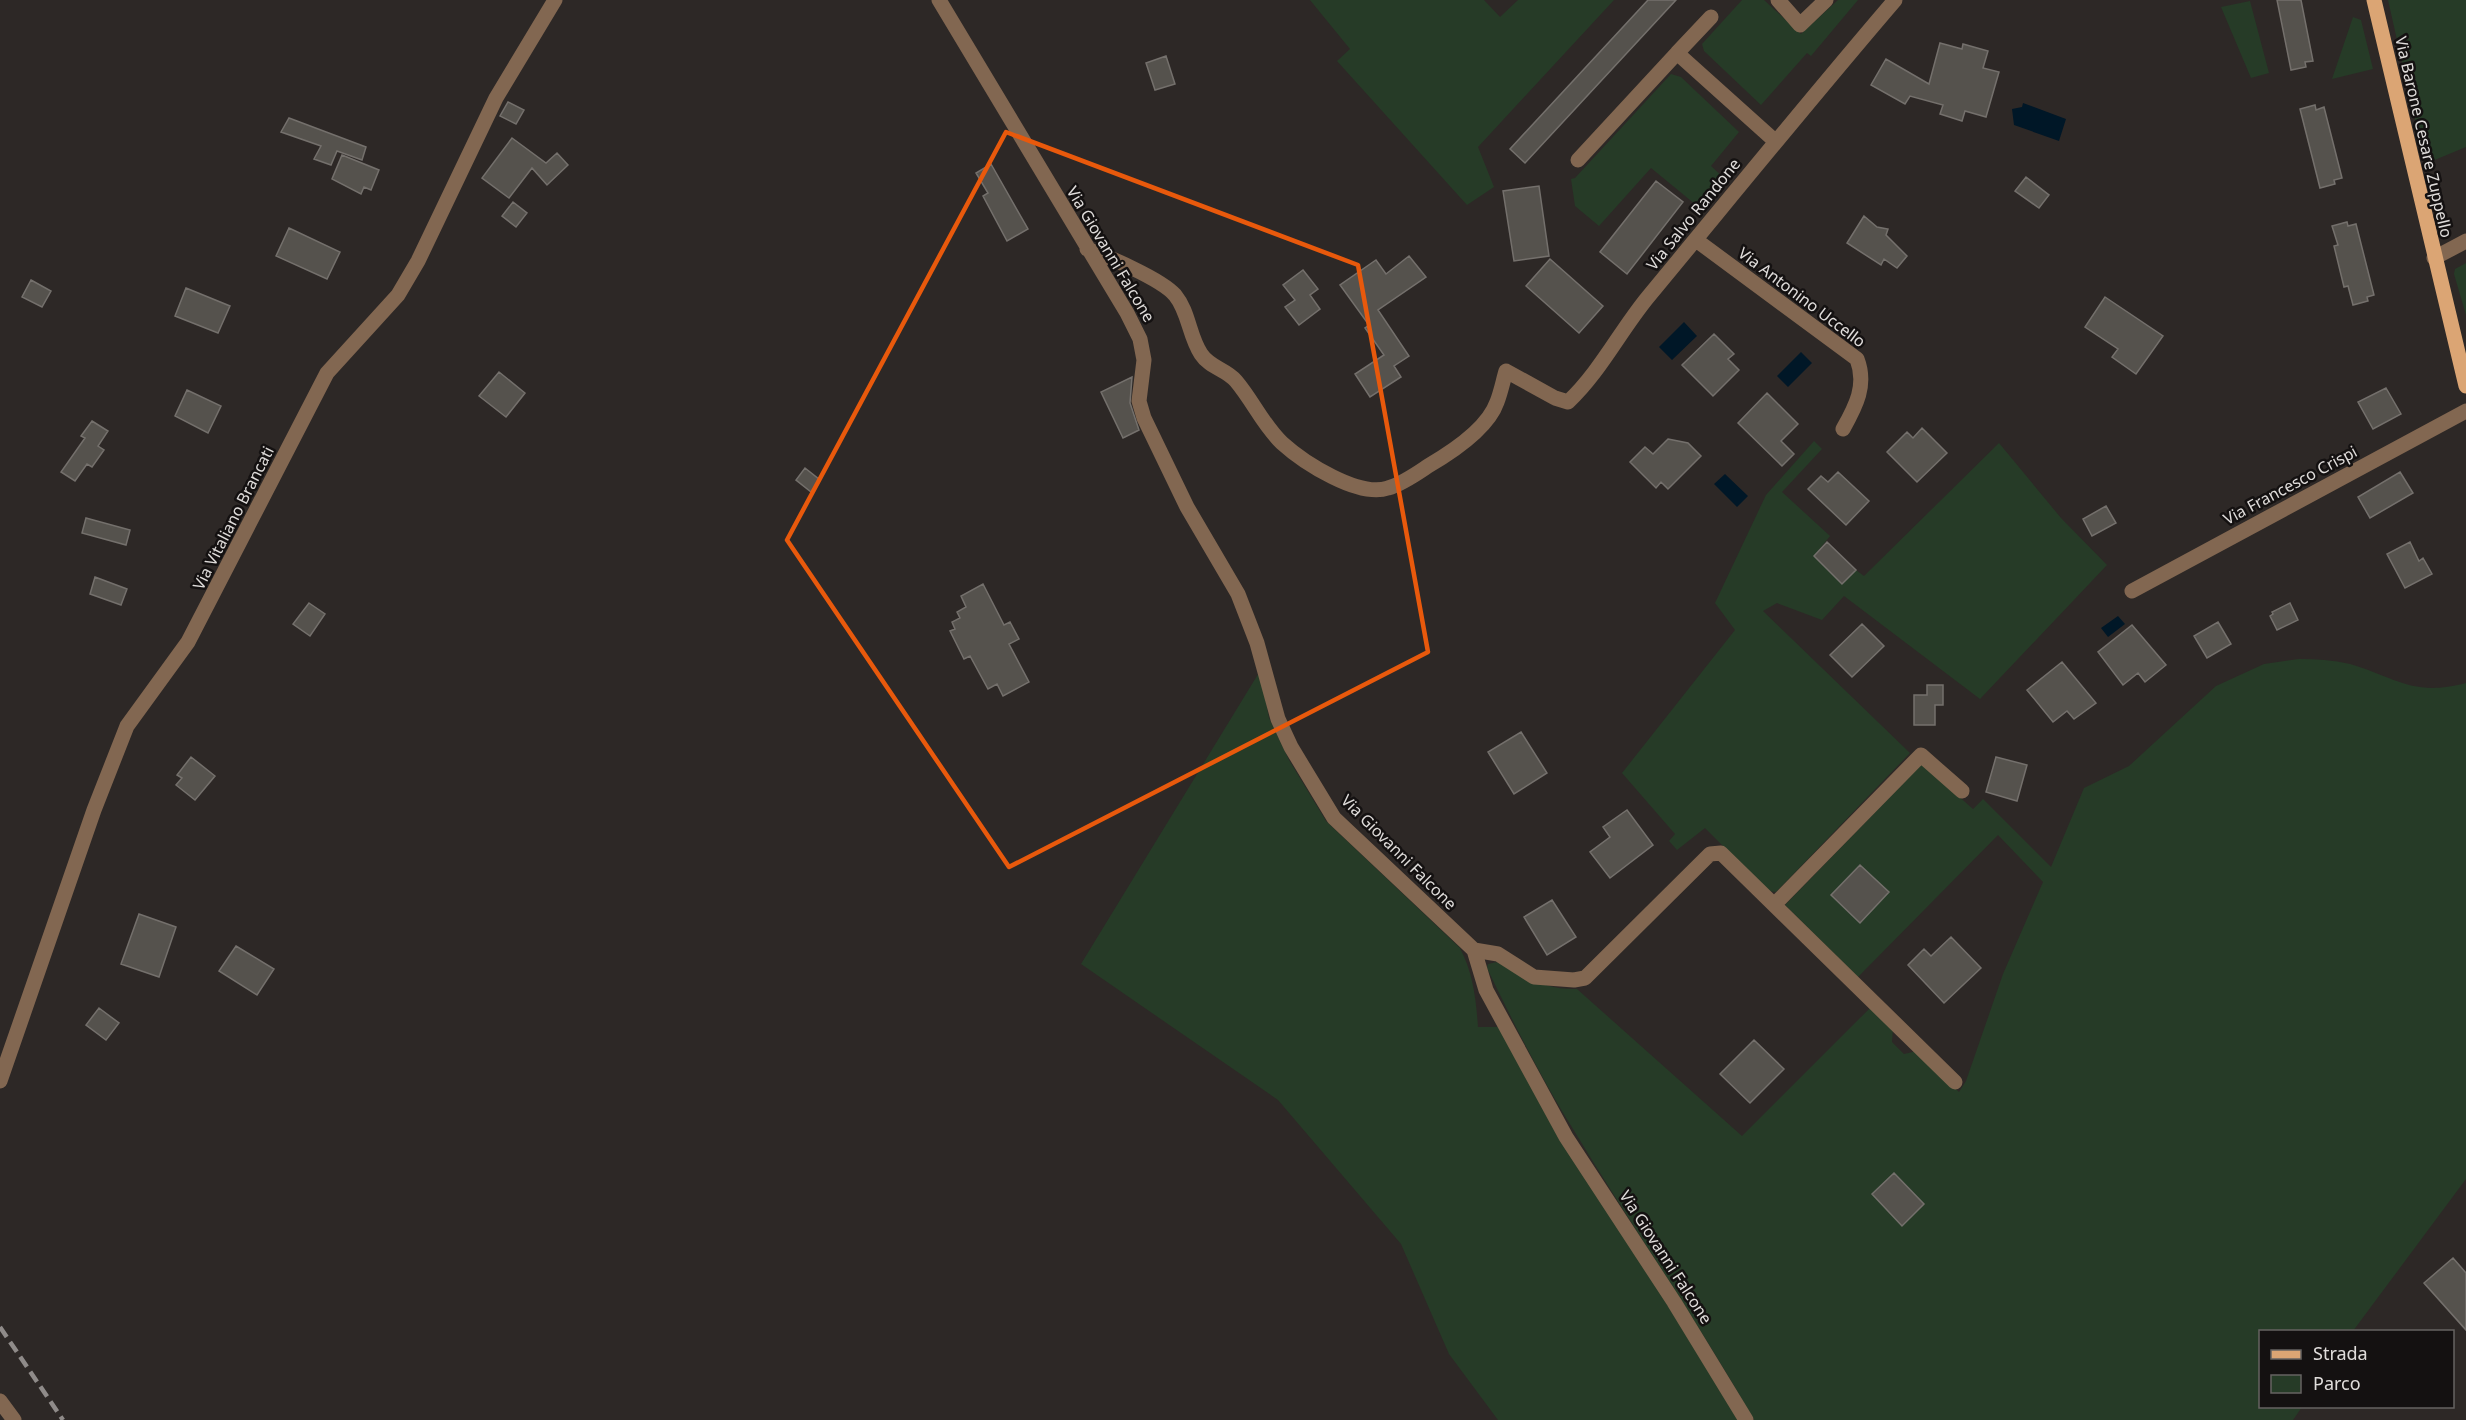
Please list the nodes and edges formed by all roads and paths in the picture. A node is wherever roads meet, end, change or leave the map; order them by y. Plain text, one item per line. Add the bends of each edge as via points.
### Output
1 (555, 0) edge
2 (939, 0) edge
3 (1778, 0) edge
4 (1826, 0) edge
5 (1895, 0) edge
6 (2374, 0) edge
7 (1711, 17) dead end
8 (1677, 53) junction
9 (1775, 141) junction
10 (1578, 160) dead end
11 (1696, 240) junction
12 (2466, 241) edge
13 (1087, 249) junction
14 (2433, 258) junction
15 (2466, 386) edge
16 (2466, 411) edge
17 (1843, 429) dead end
18 (2132, 591) dead end
19 (1962, 791) dead end
20 (1774, 905) junction
21 (1474, 950) junction
22 (0, 1081) edge
23 (1955, 1082) dead end
24 (0, 1401) edge
25 (14, 1420) edge
26 (1746, 1420) edge

1 - 22 street, Via Vitaliano Brancati via 496,98 398,295 327,373 188,642 127,726
2 - 13 street, Via Giovanni Falcone
3 - 4 street via 1800,24
5 - 9 street, Via Salvo Randone
6 - 14 main road, Via Barone Cesare Zuppello
7 - 8 street
8 - 9 street
8 - 10 street
9 - 11 street, Via Salvo Randone
11 - 13 street, Via Salvo Randone via 1628,322 1587,384 1568,402 1506,371 1497,403 1487,420 1434,463 1388,489 1371,491 1322,470 1282,443 1235,380 1210,365 1199,351 1183,307 1174,294
11 - 17 street, Via Antonino Uccello via 1857,359 1863,373 1857,404
12 - 14 street
13 - 21 street, Via Giovanni Falcone via 1140,339 1144,360 1139,401 1144,418 1187,507 1238,594 1263,661 1278,719 1291,747 1334,818
14 - 15 main road, Via Barone Cesare Zuppello
16 - 18 street, Via Francesco Crispi
19 - 20 street via 1921,755
20 - 21 street via 1721,853 1710,854 1585,978 1574,981 1534,977 1498,954
20 - 23 street
21 - 26 street, Via Giovanni Falcone via 1486,990 1566,1137
24 - 25 street

